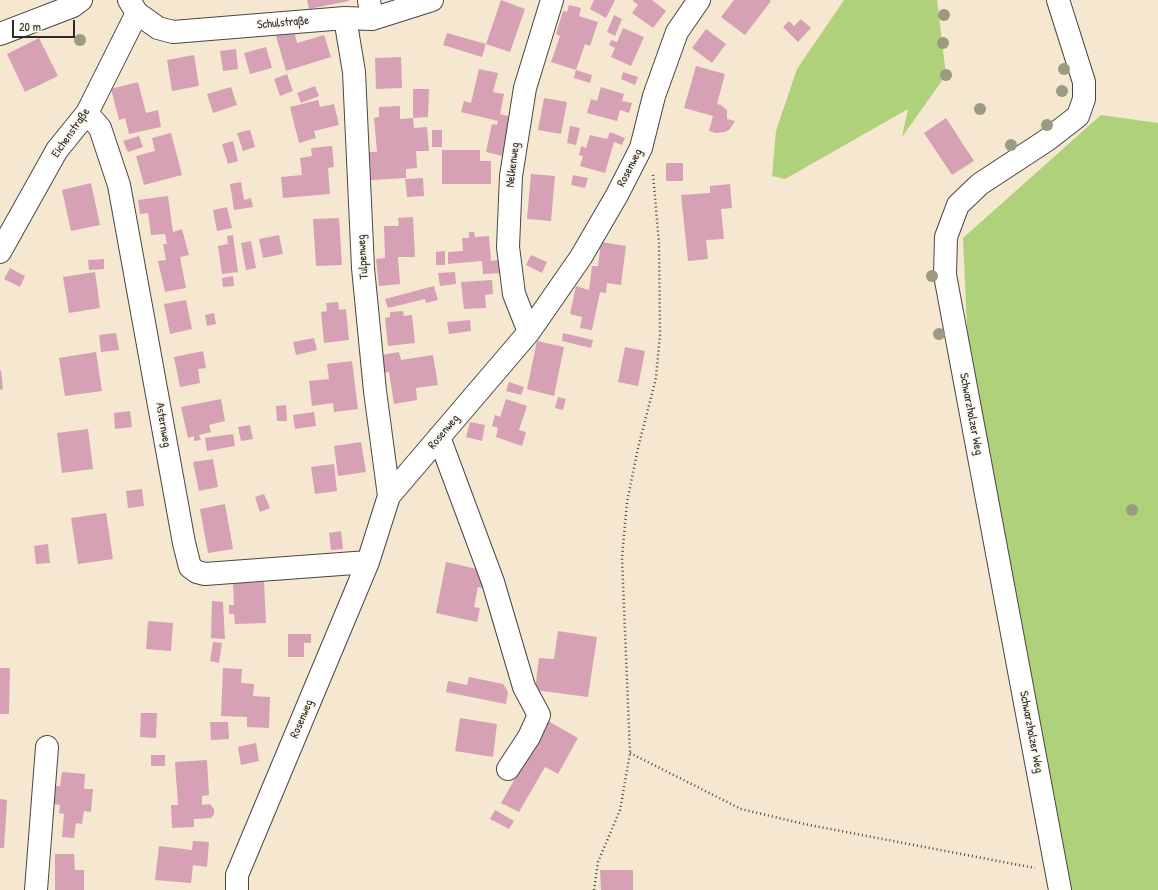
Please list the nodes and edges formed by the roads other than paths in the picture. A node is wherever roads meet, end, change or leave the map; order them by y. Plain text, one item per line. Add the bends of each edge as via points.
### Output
1 (81, 0) edge
2 (432, 0) edge
3 (552, 0) edge
4 (699, 0) edge
5 (1058, 0) edge
6 (133, 6) edge
7 (370, 10) edge
8 (345, 18) junction
9 (0, 34) edge
10 (87, 112) junction
11 (0, 252) edge
12 (529, 332) junction
13 (439, 437) junction
14 (389, 496) junction
15 (368, 562) junction
16 (47, 747) dead end
17 (508, 769) dead end
18 (1059, 881) edge
19 (36, 890) edge
20 (237, 890) edge

1 - 9 street via 73,6
2 - 7 street, Schulstraße
3 - 12 street, Nelkenweg via 525,88 511,176 509,254 514,294
4 - 12 street, Rosenweg via 677,32 654,96 641,148 617,195 581,257
5 - 18 street, Schwarzholzer Weg via 1084,82 1084,99 1078,116 1047,140 980,184 958,206 946,237 945,275
6 - 8 street, Schulstraße via 158,28 173,32
6 - 10 street, Eichenstraße
7 - 8 street, Schulstraße
8 - 14 street, Tulpenweg via 354,72 363,268 375,391
10 - 11 street, Eichenstraße via 58,150
10 - 15 street, Asternweg via 100,128 119,185 190,566 197,572 206,574
12 - 13 street, Rosenweg
13 - 14 street, Rosenweg
13 - 17 street via 493,582 524,687 539,715 529,737
14 - 15 street, Rosenweg
15 - 20 street, Rosenweg via 237,875
16 - 19 street

